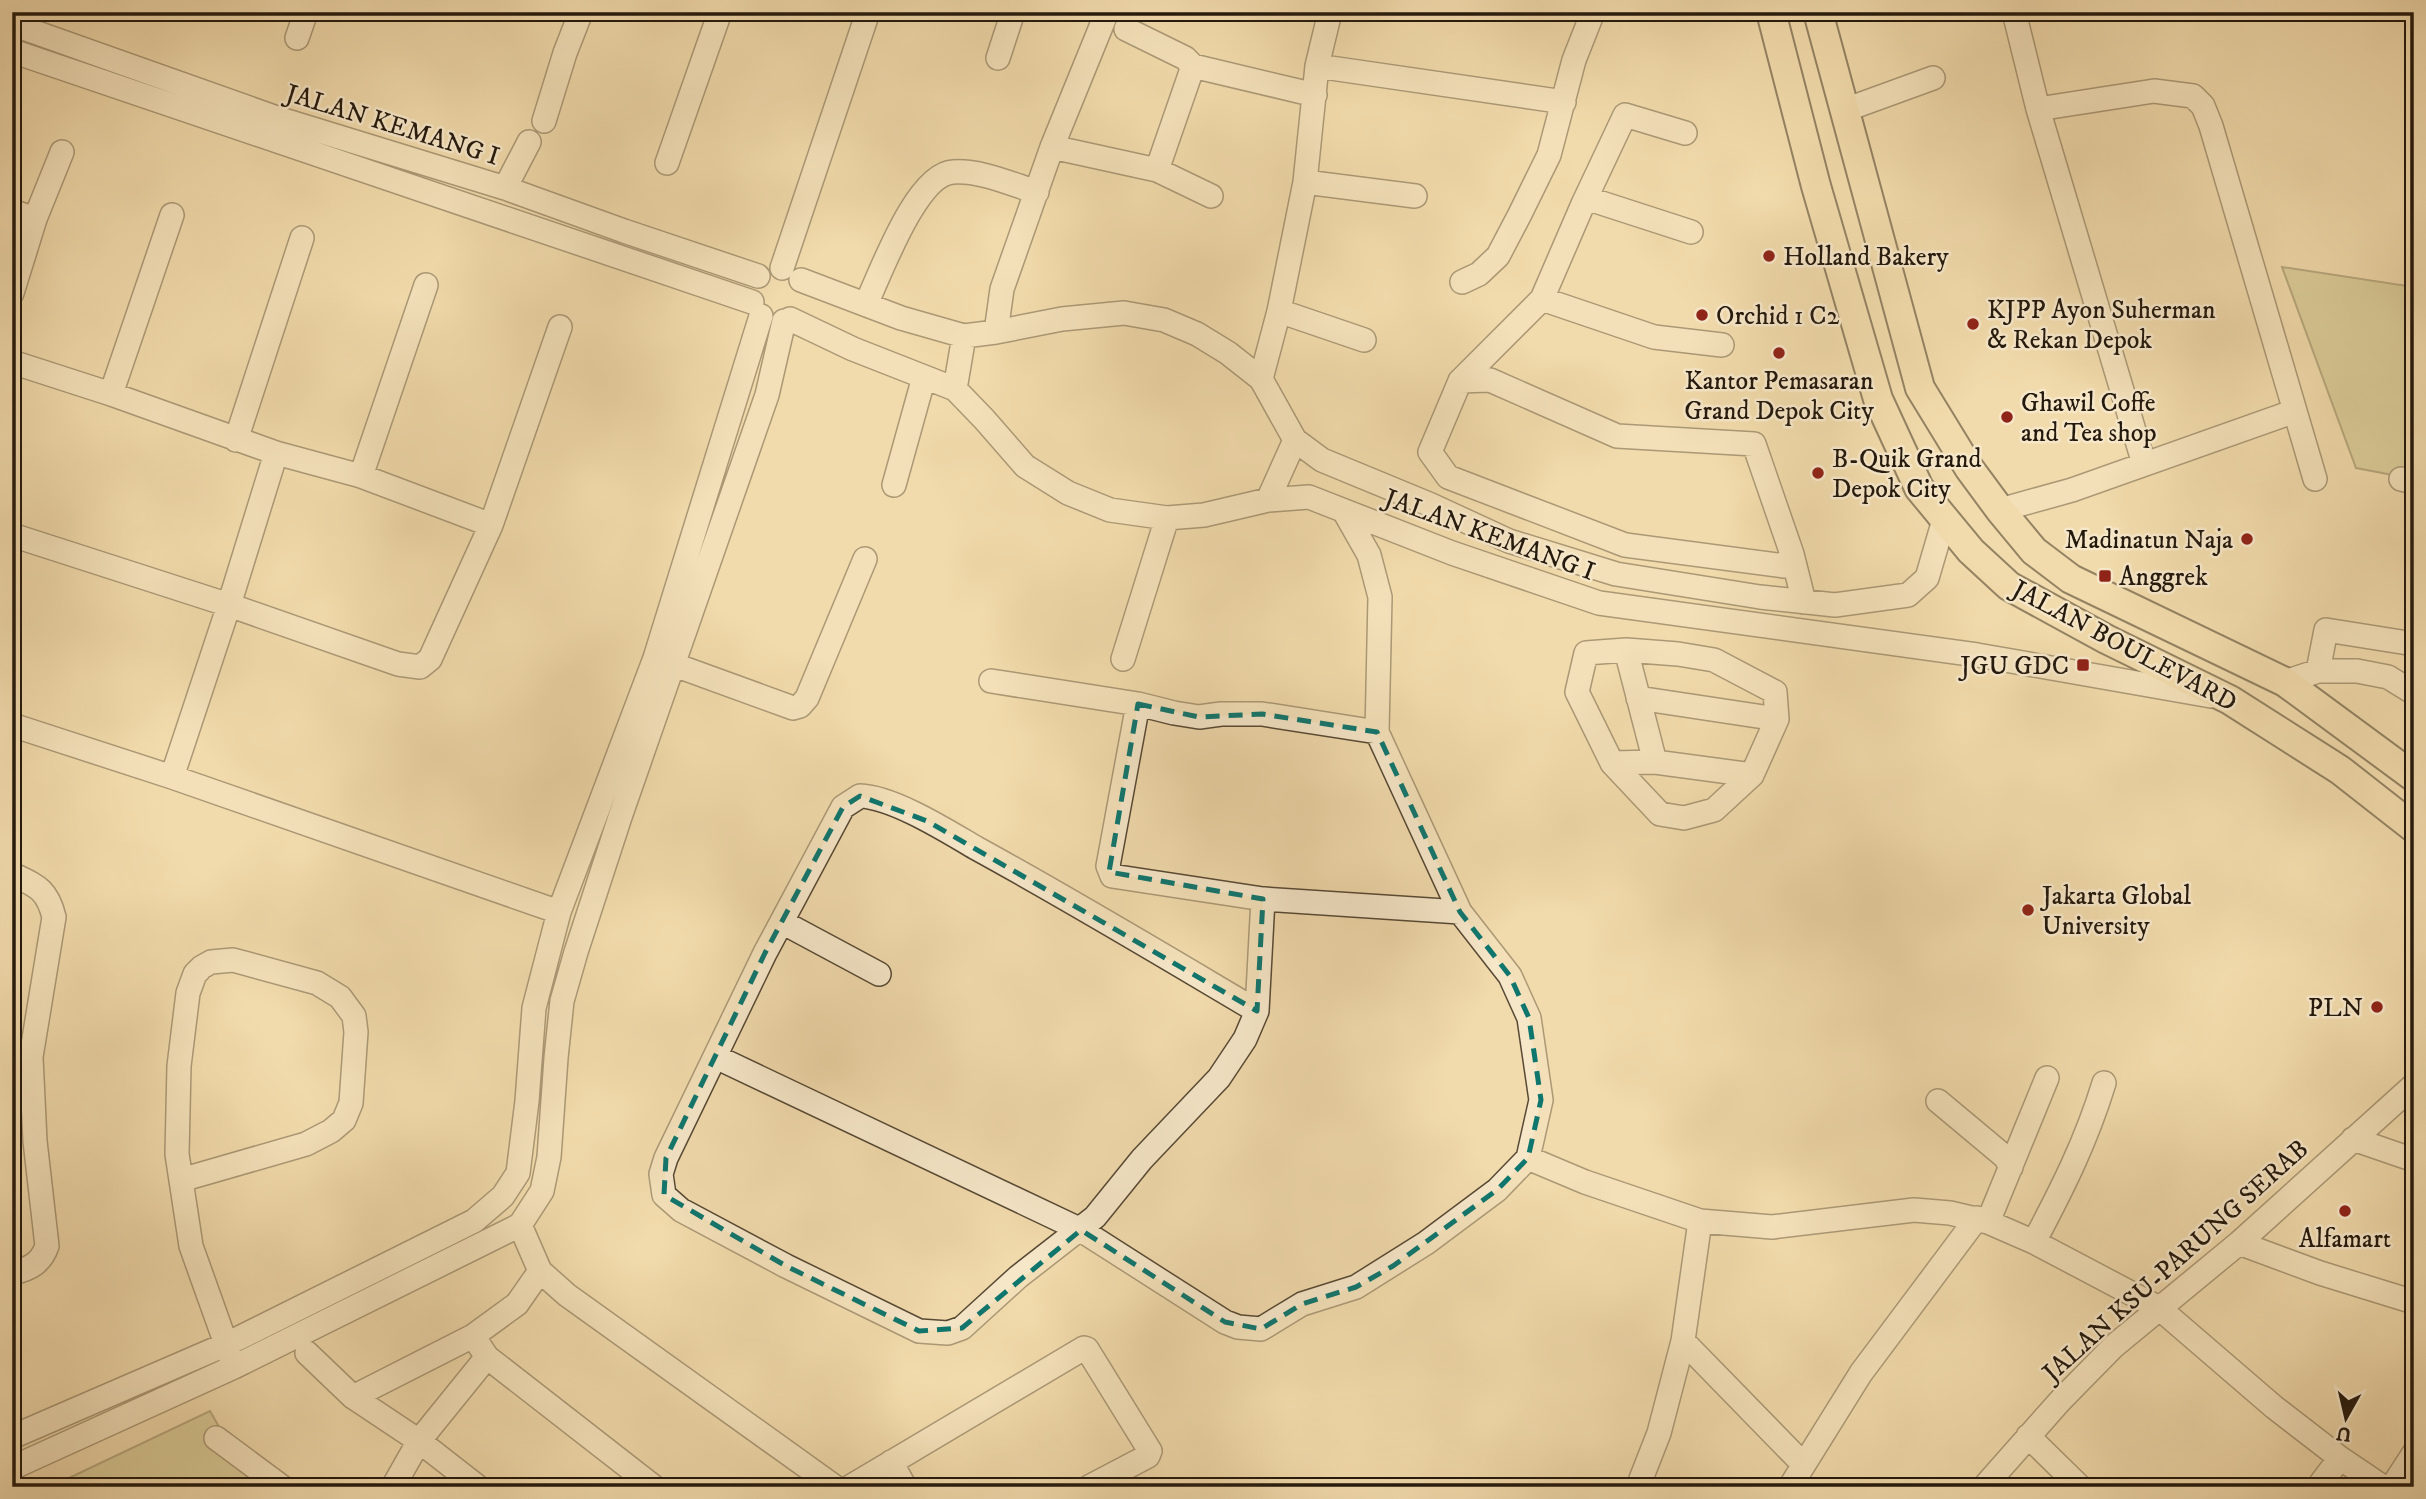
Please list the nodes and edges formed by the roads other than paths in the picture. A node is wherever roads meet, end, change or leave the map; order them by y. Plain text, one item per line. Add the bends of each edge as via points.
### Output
1 (306, 12) edge
2 (581, 12) edge
3 (720, 12) edge
4 (867, 12) edge
5 (1013, 12) edge
6 (1107, 12) edge
7 (1330, 12) edge
8 (1592, 12) edge
9 (1771, 12) edge
10 (1818, 12) edge
11 (2014, 12) edge
12 (12, 24) edge
13 (1126, 29) dead end
14 (297, 38) dead end
15 (12, 51) edge
16 (998, 58) dead end
17 (1193, 66) junction
18 (1317, 66) junction
19 (1933, 78) dead end
20 (1315, 94) junction
21 (1564, 102) junction
22 (2038, 109) junction
23 (1845, 110) junction
24 (544, 121) dead end
25 (1685, 133) dead end
26 (529, 142) dead end
27 (1052, 147) junction
28 (62, 152) dead end
29 (667, 163) dead end
30 (1157, 170) junction
31 (1305, 182) junction
32 (505, 188) junction
33 (1037, 192) junction
34 (1211, 196) dead end
35 (1415, 196) dead end
36 (1586, 198) junction
37 (12, 211) edge
38 (172, 215) dead end
39 (35, 219) junction
40 (1691, 232) dead end
41 (302, 238) dead end
42 (791, 274) junction
43 (758, 276) junction
44 (1462, 282) dead end
45 (426, 285) dead end
46 (12, 293) edge
47 (1542, 299) junction
48 (866, 304) junction
49 (756, 309) junction
50 (1279, 311) junction
51 (787, 320) junction
52 (560, 327) dead end
53 (996, 332) junction
54 (964, 336) junction
55 (1364, 340) dead end
56 (1722, 345) dead end
57 (12, 362) edge
58 (925, 377) junction
59 (1261, 379) junction
60 (1460, 381) junction
61 (955, 389) junction
62 (111, 394) junction
63 (2295, 411) junction
64 (236, 440) junction
65 (1295, 440) junction
66 (276, 453) junction
67 (2144, 464) junction
68 (361, 476) junction
69 (2315, 479) dead end
70 (894, 485) dead end
71 (1268, 500) junction
72 (2000, 510) junction
73 (1354, 515) junction
74 (1167, 519) junction
75 (1463, 520) junction
76 (1944, 520) junction
77 (491, 525) junction
78 (12, 535) edge
79 (1452, 553) junction
80 (1792, 554) junction
81 (864, 559) dead end
82 (1678, 583) junction
83 (1804, 602) junction
84 (229, 605) junction
85 (1677, 614) junction
86 (2414, 645) edge
87 (1626, 650) junction
88 (1678, 654) junction
89 (1124, 659) dead end
90 (665, 661) junction
91 (2318, 671) junction
92 (990, 681) dead end
93 (2285, 682) junction
94 (2414, 693) edge
95 (1638, 698) junction
96 (2230, 700) junction
97 (1138, 704) junction
98 (1777, 719) junction
99 (12, 725) edge
100 (1377, 732) junction
101 (1655, 762) junction
102 (1612, 763) junction
103 (1752, 775) junction
104 (172, 777) junction
105 (2414, 777) edge
106 (2414, 828) edge
107 (12, 874) edge
108 (1264, 899) junction
109 (559, 912) junction
110 (1460, 912) junction
111 (782, 922) junction
112 (879, 974) dead end
113 (1257, 1011) junction
114 (716, 1057) junction
115 (2048, 1079) dead end
116 (2104, 1083) dead end
117 (2414, 1085) edge
118 (1938, 1101) dead end
119 (2353, 1139) junction
120 (2414, 1160) edge
121 (1539, 1163) junction
122 (2011, 1167) junction
123 (181, 1180) junction
124 (1983, 1220) junction
125 (1700, 1221) junction
126 (520, 1225) junction
127 (1081, 1230) junction
128 (2034, 1242) junction
129 (2239, 1243) junction
130 (540, 1271) junction
131 (12, 1273) edge
132 (2414, 1302) edge
133 (2159, 1308) junction
134 (472, 1336) junction
135 (1683, 1340) junction
136 (227, 1344) junction
137 (307, 1353) dead end
138 (487, 1357) junction
139 (234, 1367) junction
140 (353, 1397) junction
141 (2028, 1436) junction
142 (12, 1437) edge
143 (216, 1438) dead end
144 (419, 1441) junction
145 (2414, 1453) edge
146 (2340, 1458) junction
147 (891, 1462) junction
148 (1803, 1464) junction
149 (12, 1468) edge
150 (1124, 1478) edge
151 (1641, 1479) dead end
152 (282, 1487) edge
153 (393, 1487) edge
154 (478, 1487) edge
155 (654, 1487) edge
156 (835, 1487) edge
157 (850, 1487) edge
158 (905, 1487) edge
159 (1089, 1487) edge
160 (1790, 1487) edge
161 (1984, 1487) edge
162 (2080, 1487) edge
163 (2318, 1487) edge
164 (2383, 1487) edge
165 (2392, 1487) edge

1 - 14 street
2 - 24 street
3 - 29 street
4 - 42 street
5 - 16 street
6 - 27 street
7 - 18 street
8 - 21 street
9 - 76 main road, JALAN BOULEVARD via 1878,399 1919,488
10 - 23 main road, JALAN BOULEVARD
11 - 22 street
12 - 32 street, JALAN KEMANG I via 277,118
13 - 17 street
15 - 49 street, JALAN KEMANG I
17 - 20 street
17 - 30 street
18 - 20 street
18 - 21 street
19 - 23 street
20 - 31 street
21 - 44 street via 1549,155 1499,256
22 - 63 street via 2154,91 2193,96 2203,106
22 - 67 street
23 - 72 main road, JALAN BOULEVARD via 1920,388
25 - 36 street via 1625,116
26 - 32 street
27 - 30 street
27 - 33 street
28 - 39 street
30 - 34 street
31 - 35 street
31 - 50 street
32 - 43 street, JALAN KEMANG I
33 - 48 street via 975,174 951,172 935,178 910,211
33 - 53 street via 1002,289
36 - 40 street
36 - 47 street
37 - 39 street
38 - 62 street
39 - 46 street
41 - 64 street
42 - 43 street via 765,270
42 - 48 street, JALAN KEMANG I
42 - 51 street via 804,289 803,306
43 - 49 street via 750,293
45 - 68 street
47 - 56 street via 1654,337
47 - 60 street
48 - 54 street, JALAN KEMANG I
49 - 51 street via 771,321
49 - 90 street
50 - 55 street
50 - 59 street
51 - 58 street, JALAN KEMANG I
51 - 90 street via 767,396
52 - 77 street
53 - 54 street, JALAN KEMANG I
53 - 59 street, JALAN KEMANG I via 1124,313 1164,320 1197,334
54 - 61 street
57 - 62 street
58 - 61 street, JALAN KEMANG I
58 - 70 street
59 - 65 street, JALAN KEMANG I
60 - 80 street via 1490,380 1617,436 1754,444
60 - 80 street via 1430,453 1448,477 1625,545 1784,566
61 - 74 street, JALAN KEMANG I via 1025,466 1110,510
62 - 64 street
63 - 67 street
63 - 69 street
64 - 66 street
65 - 71 street
65 - 75 street, JALAN KEMANG I via 1322,460
66 - 68 street
66 - 84 street
67 - 72 street
68 - 77 street
71 - 73 street, JALAN KEMANG I via 1309,497
71 - 74 street, JALAN KEMANG I
72 - 93 main road, JALAN BOULEVARD via 2034,551 2071,579
73 - 79 street, JALAN KEMANG I
73 - 100 street via 1380,597
74 - 89 street
75 - 79 street
75 - 82 street, JALAN KEMANG I via 1509,541 1616,574
76 - 83 street, JALAN KEMANG I via 1927,578 1908,594 1835,605
76 - 96 main road, JALAN BOULEVARD via 2009,586
77 - 84 street via 430,659 420,667 398,664
78 - 84 street
79 - 85 street, JALAN KEMANG I via 1599,603
80 - 83 street
81 - 90 street via 800,706 793,708
82 - 83 street, JALAN KEMANG I
82 - 85 street
84 - 104 street
85 - 88 street
85 - 96 street, JALAN KEMANG I via 1977,655
86 - 91 street via 2326,630
87 - 88 street
87 - 95 street
87 - 102 street via 1586,653 1577,692
88 - 98 street via 1714,660 1775,692
90 - 109 street
90 - 126 street via 562,1001 549,1157 542,1191
91 - 93 street
91 - 94 street via 2388,677
92 - 97 street
93 - 105 main road, JALAN BOULEVARD
95 - 98 street
95 - 101 street
96 - 106 main road, JALAN BOULEVARD via 2340,770
97 - 100 street via 1199,717 1262,714
97 - 108 street via 1109,872
98 - 103 street
99 - 104 street
100 - 110 street
101 - 102 street
101 - 103 street
102 - 103 street via 1660,814 1684,818 1714,810
104 - 109 street
107 - 131 street via 41,888 54,917 31,1057 47,1246 33,1266
108 - 110 street
108 - 113 street
109 - 136 street via 534,1008 518,1173 503,1196 474,1222
110 - 121 street via 1510,976 1529,1018 1541,1100
111 - 112 street
111 - 113 street via 843,807 860,796 870,796 927,821 1031,878
111 - 114 street
113 - 127 street via 1245,1040 1219,1078
114 - 127 street
114 - 127 street via 666,1158 661,1174 664,1195 681,1210 919,1331 936,1334 962,1328 1018,1277
115 - 122 street
116 - 128 street via 2075,1162
117 - 119 street, JALAN KSU-PARUNG SERAB
118 - 122 street
119 - 120 street
119 - 129 street, JALAN KSU-PARUNG SERAB
121 - 125 street
121 - 127 street via 1393,1266 1356,1287 1301,1304 1261,1329 1225,1322
122 - 124 street
123 - 123 street via 177,1154 179,1066 188,993 195,974 211,962 233,960 317,983 340,997 354,1016 356,1032 351,1103 344,1120 306,1144
123 - 136 street via 191,1246
124 - 125 street via 1914,1210 1772,1227
124 - 128 street
124 - 148 street via 1861,1373
125 - 135 street
126 - 130 street
126 - 139 street
128 - 133 street
129 - 132 street
129 - 133 street, JALAN KSU-PARUNG SERAB
130 - 134 street via 517,1304
130 - 156 street
133 - 141 street, JALAN KSU-PARUNG SERAB via 2114,1346
133 - 146 street
134 - 138 street
134 - 140 street
135 - 148 street
135 - 151 street via 1660,1433
136 - 139 street
136 - 142 street
137 - 140 street
138 - 144 street
138 - 155 street
139 - 149 street
140 - 144 street
141 - 161 street, JALAN KSU-PARUNG SERAB
141 - 162 street
143 - 152 street
144 - 153 street
144 - 154 street
145 - 165 street
146 - 163 street
146 - 164 street
147 - 150 street via 1084,1348 1150,1451
147 - 157 street
147 - 158 street
148 - 160 street
150 - 159 street

